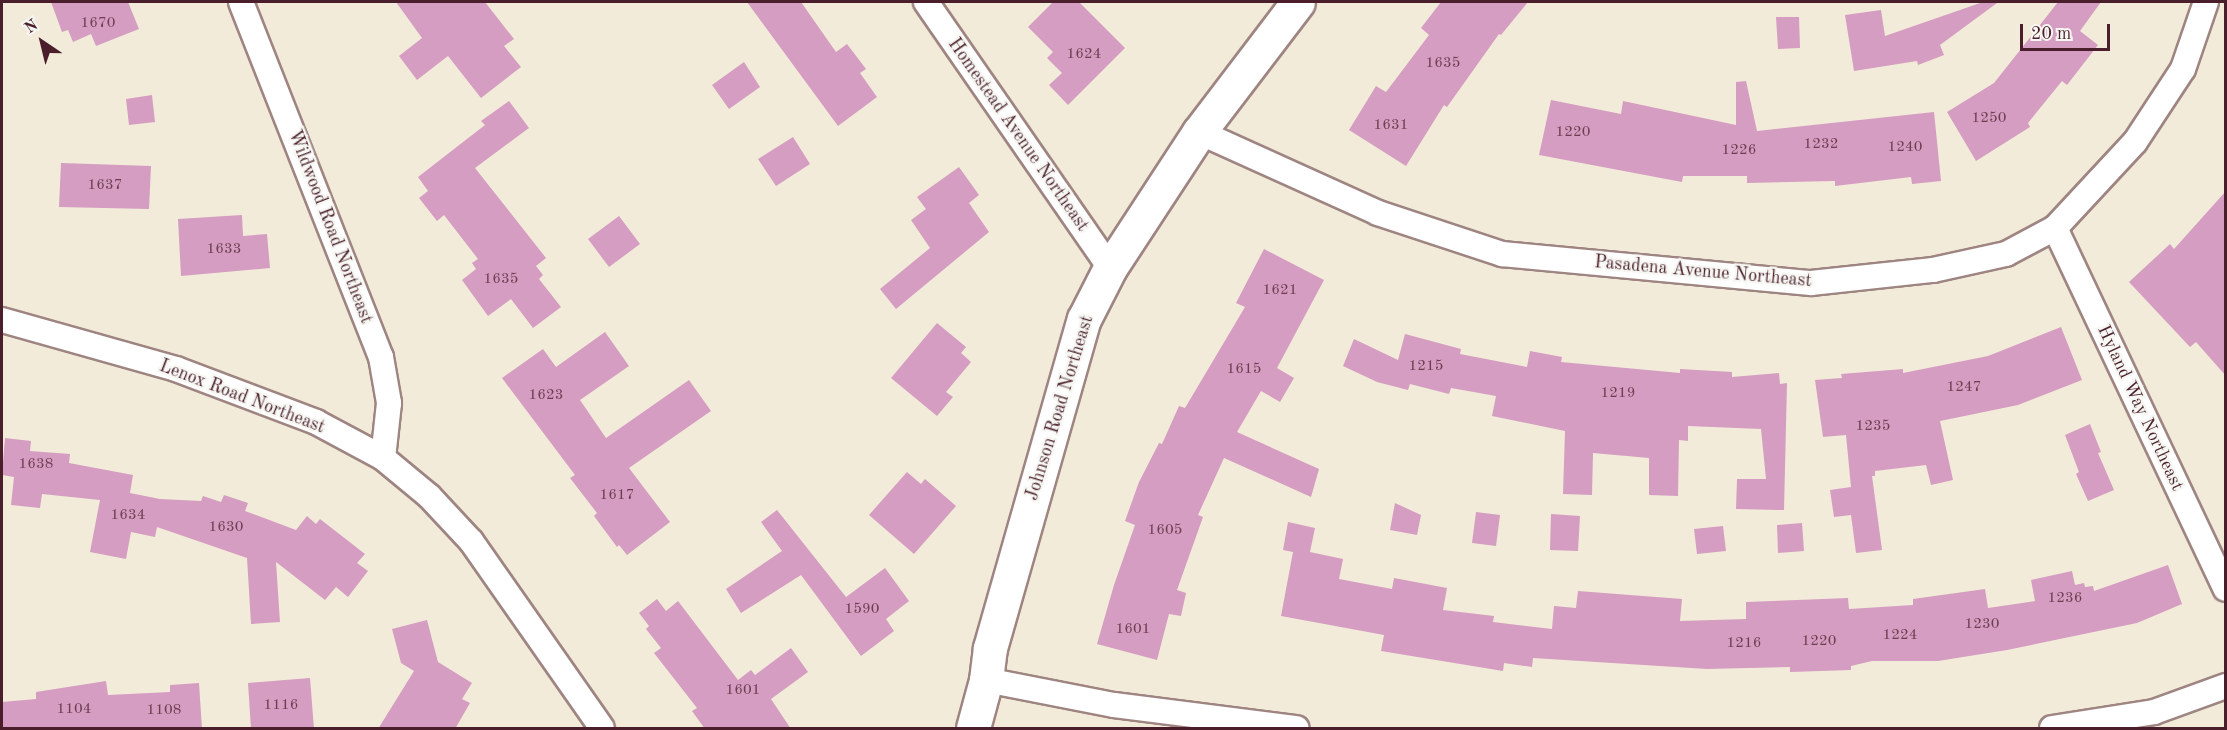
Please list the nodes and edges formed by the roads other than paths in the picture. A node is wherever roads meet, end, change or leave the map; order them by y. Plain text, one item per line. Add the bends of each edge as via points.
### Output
1 (241, 2) edge
2 (926, 2) edge
3 (1298, 2) edge
4 (2206, 2) edge
5 (1199, 132) junction
6 (2055, 228) junction
7 (1110, 268) junction
8 (2, 320) edge
9 (382, 459) junction
10 (2226, 589) edge
11 (986, 680) junction
12 (2226, 686) edge
13 (602, 729) edge
14 (973, 729) edge
15 (1297, 729) edge
16 (2052, 729) edge

1 - 9 street, Wildwood Road Northeast via 381,357 389,403
2 - 7 street, Homestead Avenue Northeast
3 - 5 street, Johnson Road Northeast
4 - 6 street, Pasadena Avenue Northeast via 2183,69 2135,142
5 - 6 street, Pasadena Avenue Northeast via 1378,213 1502,254 1811,284 1933,270 2006,254
5 - 7 street, Johnson Road Northeast
6 - 10 street, Hyland Way Northeast
7 - 11 street, Johnson Road Northeast via 1084,319 990,648
8 - 9 street, Lenox Road Northeast via 176,369 316,422
9 - 13 street, Lenox Road Northeast via 429,496 471,541
11 - 14 street, Johnson Road Northeast
11 - 15 street via 1114,705
12 - 16 street via 2154,712

